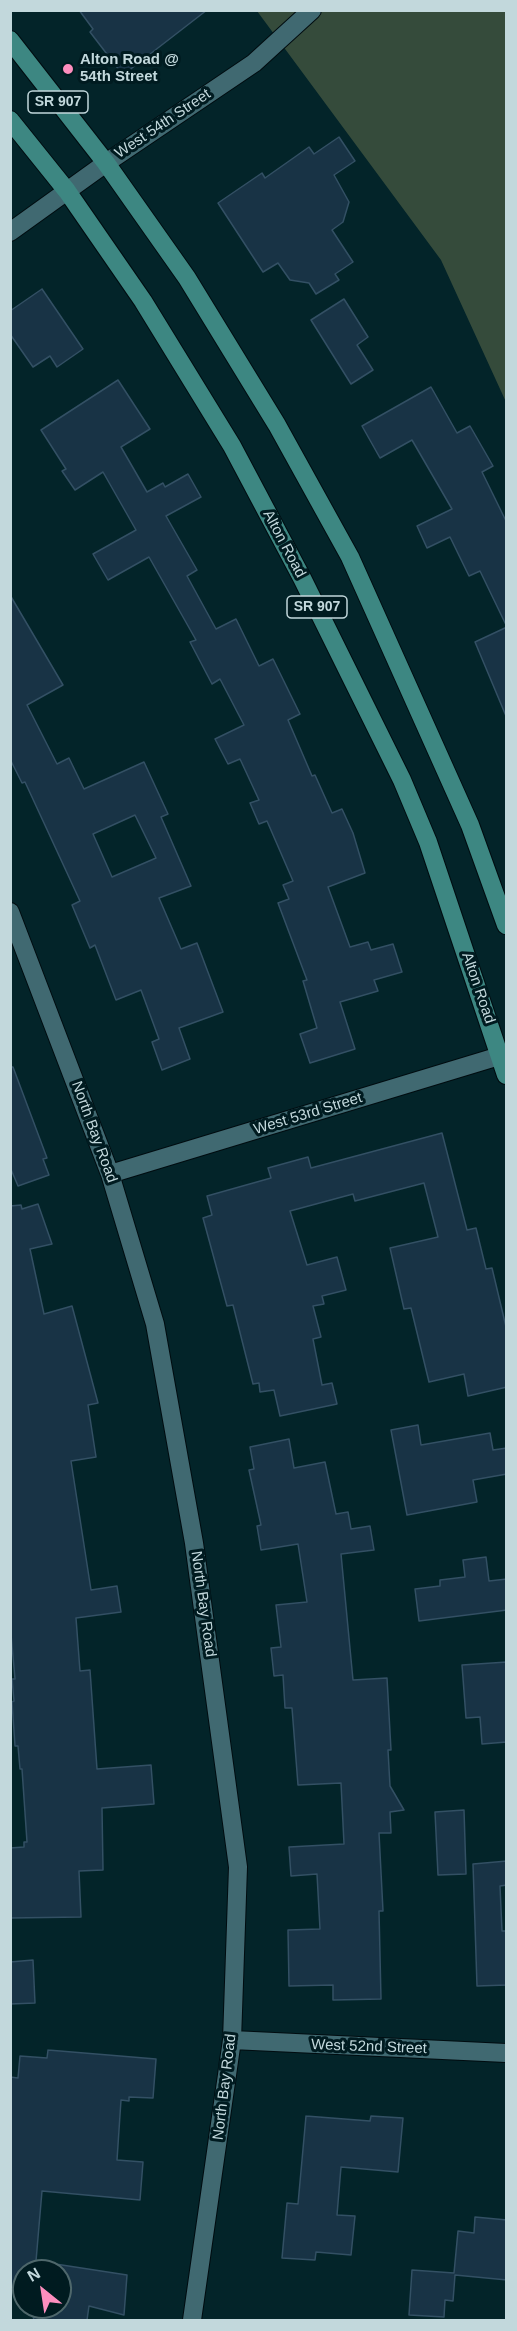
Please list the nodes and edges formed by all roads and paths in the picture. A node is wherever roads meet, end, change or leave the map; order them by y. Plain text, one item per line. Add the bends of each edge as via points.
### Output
1 (312, 10) edge
2 (10, 40) edge
3 (10, 120) edge
4 (106, 163) junction
5 (67, 191) junction
6 (10, 232) edge
7 (10, 912) edge
8 (507, 925) edge
9 (504, 1054) edge
10 (507, 1075) edge
11 (110, 1174) junction
12 (232, 2040) junction
13 (507, 2052) edge
14 (192, 2320) edge

1 - 4 street, West 54th Street via 254,63
2 - 4 main road, SR 907
3 - 5 main road, Alton Road / SR 907
4 - 5 street, West 54th Street
4 - 8 main road, SR 907 via 187,278 277,424 350,557 470,825
5 - 6 street, West 54th Street
5 - 9 main road, Alton Road / SR 907 via 143,302 232,446 302,578 402,780
7 - 11 street, North Bay Road
9 - 10 main road, Alton Road / SR 907
9 - 11 street, West 53rd Street
11 - 12 street, North Bay Road via 155,1324 196,1555 238,1868
12 - 13 street, West 52nd Street
12 - 14 street, North Bay Road

